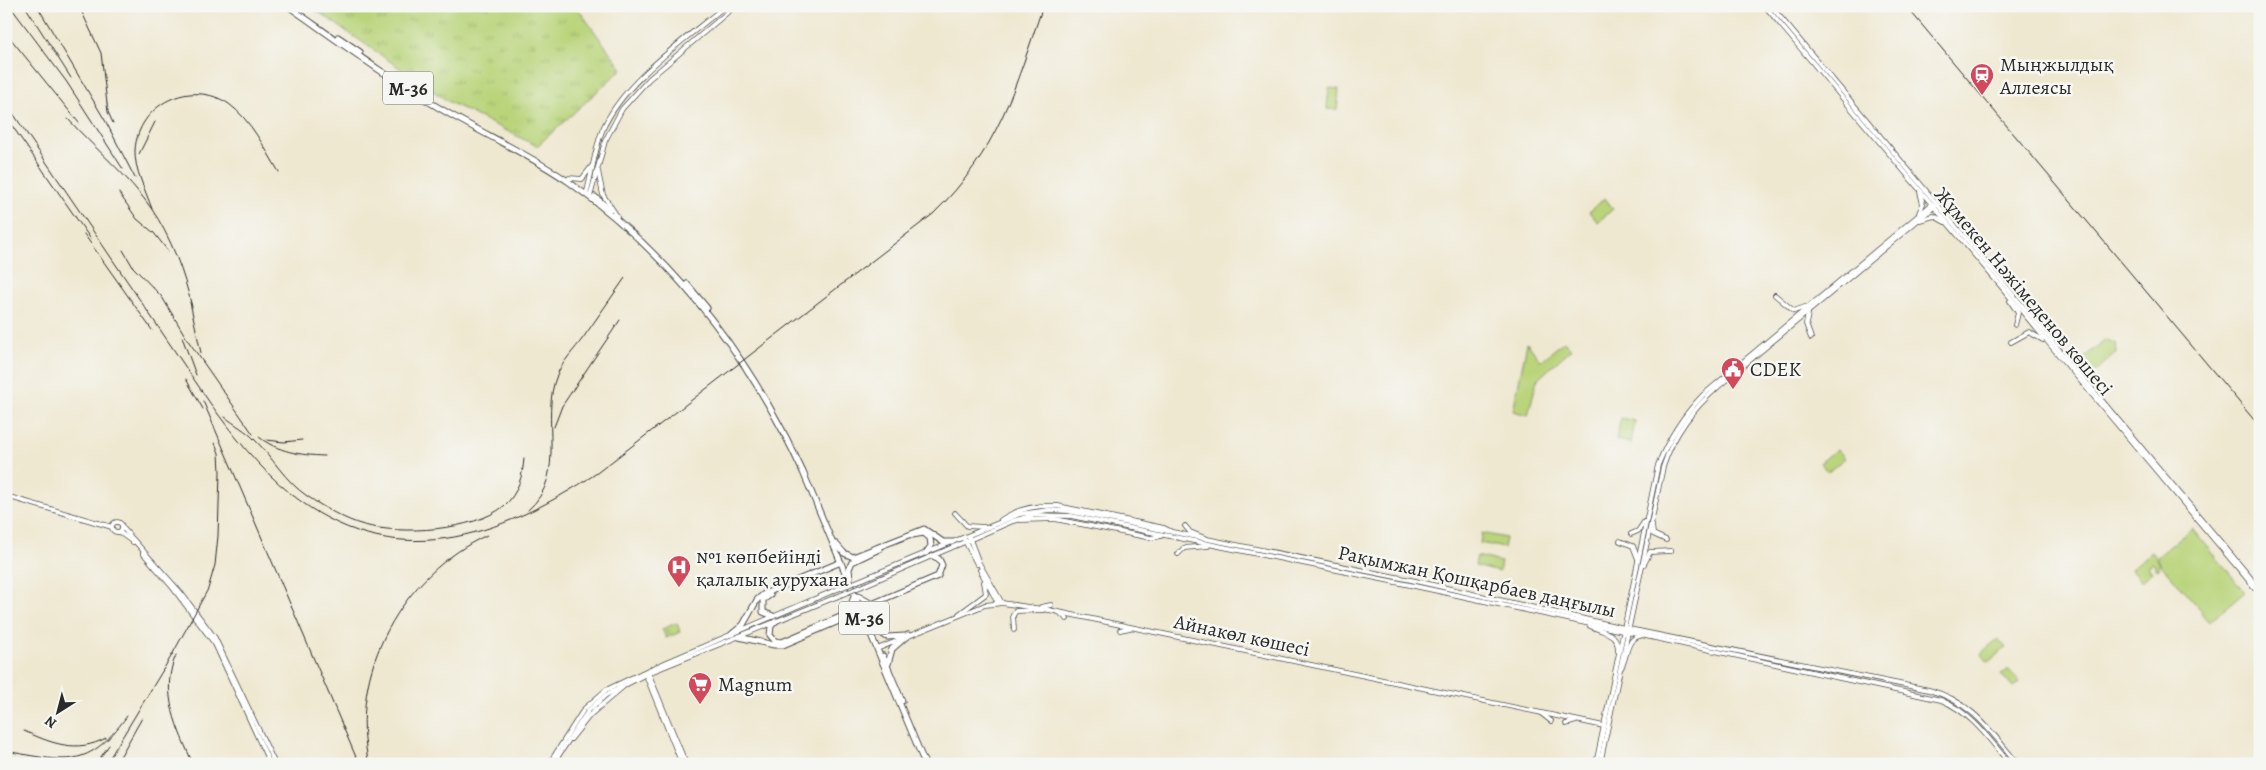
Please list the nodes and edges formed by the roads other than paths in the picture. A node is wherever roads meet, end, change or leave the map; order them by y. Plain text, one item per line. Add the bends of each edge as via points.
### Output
1 (288, 6) edge
2 (293, 6) edge
3 (725, 6) edge
4 (735, 6) edge
5 (1765, 6) edge
6 (1771, 6) edge
7 (593, 164) junction
8 (597, 169) junction
9 (569, 178) junction
10 (1919, 190) junction
11 (589, 195) junction
12 (1934, 204) junction
13 (618, 216) junction
14 (1917, 216) junction
15 (1918, 221) junction
16 (1948, 224) junction
17 (2006, 292) junction
18 (1775, 295) dead end
19 (1816, 301) junction
20 (1810, 311) junction
21 (1793, 323) junction
22 (2015, 325) dead end
23 (1811, 338) dead end
24 (2011, 342) dead end
25 (2050, 345) junction
26 (804, 472) junction
27 (6, 496) edge
28 (955, 513) dead end
29 (1653, 514) junction
30 (1647, 518) junction
31 (113, 525) junction
32 (122, 526) junction
33 (989, 526) junction
34 (1184, 526) dead end
35 (119, 532) junction
36 (1631, 534) dead end
37 (130, 537) junction
38 (966, 538) junction
39 (1666, 540) dead end
40 (1620, 541) dead end
41 (952, 542) junction
42 (1211, 543) junction
43 (836, 544) junction
44 (1671, 551) dead end
45 (926, 552) junction
46 (1178, 554) dead end
47 (933, 556) junction
48 (1639, 560) junction
49 (841, 564) junction
50 (979, 568) junction
51 (850, 578) junction
52 (1639, 578) junction
53 (2260, 589) edge
54 (2260, 594) edge
55 (856, 596) junction
56 (1000, 603) junction
57 (1051, 605) dead end
58 (1037, 608) junction
59 (1049, 610) junction
60 (1058, 612) junction
61 (957, 616) junction
62 (775, 619) junction
63 (1067, 619) dead end
64 (1583, 623) junction
65 (869, 626) junction
66 (1132, 627) junction
67 (1014, 630) dead end
68 (1120, 630) dead end
69 (1627, 630) junction
70 (732, 634) junction
71 (908, 635) junction
72 (739, 636) junction
73 (1641, 636) junction
74 (1625, 638) junction
75 (878, 648) junction
76 (1618, 660) junction
77 (889, 670) junction
78 (1619, 670) junction
79 (647, 672) junction
80 (1540, 712) junction
81 (1551, 720) dead end
82 (1578, 720) junction
83 (1566, 724) dead end
84 (1604, 726) junction
85 (258, 732) junction
86 (270, 764) edge
87 (275, 764) edge
88 (549, 764) edge
89 (553, 764) edge
90 (682, 764) edge
91 (686, 764) edge
92 (926, 764) edge
93 (1598, 764) edge
94 (2010, 764) edge
95 (2018, 764) edge

1 - 11 main road, M-36 via 432,104 535,160
2 - 9 main road, M-36 via 431,99
3 - 7 main road via 627,92 602,131
4 - 8 main road via 632,96 612,125
5 - 10 main road, Жұмекен Нәжімеденов көшесі
6 - 12 main road, Жұмекен Нәжімеденов көшесі
7 - 9 main road via 582,179
7 - 11 main road
8 - 11 main road
8 - 13 main road via 603,195
9 - 11 main road, M-36
10 - 12 main road, Жұмекен Нәжімеденов көшесі
10 - 14 main road via 1923,204
11 - 13 main road, M-36
11 - 26 main road, M-36 via 646,245 717,325 768,402
12 - 14 main road
12 - 15 main road
12 - 16 main road, Жұмекен Нәжімеденов көшесі
12 - 53 main road, Жұмекен Нәжімеденов көшесі
13 - 26 main road, M-36 via 667,263 744,356 771,401
14 - 19 main road
15 - 16 main road via 1934,216
15 - 20 main road
16 - 17 main road, Жұмекен Нәжімеденов көшесі
17 - 22 main road via 2018,313
17 - 25 main road, Жұмекен Нәжімеденов көшесі
18 - 19 main road via 1794,311
19 - 21 main road
20 - 21 main road
20 - 23 main road via 1806,324
21 - 29 main road via 1706,398 1681,427 1668,450
21 - 30 main road via 1703,394 1679,421 1658,464
24 - 25 main road via 2031,332
25 - 54 main road, Жұмекен Нәжімеденов көшесі
26 - 43 main road, M-36
26 - 49 main road, M-36
27 - 31 main road
28 - 33 main road via 967,526
29 - 39 main road via 1653,534
29 - 52 main road
30 - 36 main road via 1640,529
30 - 48 main road
31 - 32 main road via 120,523
31 - 35 main road via 114,532
32 - 35 main road
32 - 37 main road
33 - 38 main road, Рақымжан Қошқарбаев даңғылы
33 - 42 main road, Рақымжан Қошқарбаев даңғылы via 1030,512 1057,510
34 - 42 main road
35 - 37 main road
37 - 85 main road via 181,593 210,631
38 - 41 main road, Рақымжан Қошқарбаев даңғылы
38 - 42 main road, Рақымжан Қошқарбаев даңғылы via 1013,520 1063,514
38 - 47 main road, Рақымжан Қошқарбаев даңғылы
38 - 50 main road
38 - 56 main road
40 - 48 main road via 1633,546
41 - 43 main road via 943,542 924,529 853,556 844,554
41 - 45 main road, Рақымжан Қошқарбаев даңғылы
42 - 46 main road via 1184,548
42 - 64 main road, Рақымжан Қошқарбаев даңғылы
42 - 69 main road, Рақымжан Қошқарбаев даңғылы via 1410,580
43 - 51 main road, M-36
44 - 52 main road via 1650,552
45 - 51 main road via 931,546 930,538 924,533 915,534 855,560 849,569
45 - 62 main road, Рақымжан Қошқарбаев даңғылы, bridge
47 - 55 main road via 942,565 938,576 872,604
47 - 62 main road, Рақымжан Қошқарбаев даңғылы, bridge
48 - 69 main road
49 - 55 main road, M-36
49 - 62 main road via 765,597 763,612
49 - 70 main road via 764,594 744,624
50 - 56 main road
50 - 61 main road via 986,594
51 - 55 main road, M-36
52 - 69 main road
55 - 62 main road via 847,614 782,642 775,641 770,632
55 - 65 main road, M-36
56 - 58 main road, Айнакөл көшесі
56 - 61 main road, Айнакөл көшесі
57 - 58 main road
58 - 59 main road, Айнакөл көшесі
59 - 60 main road, Айнакөл көшесі
59 - 67 main road via 1016,611
60 - 63 main road
60 - 66 main road, Айнакөл көшесі
61 - 71 main road, Айнакөл көшесі
62 - 70 main road, Рақымжан Қошқарбаев даңғылы
62 - 72 main road, Рақымжан Қошқарбаев даңғылы
64 - 69 main road, Рақымжан Қошқарбаев даңғылы
64 - 76 main road via 1614,635
65 - 71 main road via 887,637
65 - 72 main road via 850,618 783,645
65 - 75 main road, M-36
66 - 68 main road
66 - 80 main road, Айнакөл көшесі
69 - 73 main road, Рақымжан Қошқарбаев даңғылы
69 - 74 main road
69 - 95 main road, Рақымжан Қошқарбаев даңғылы via 1929,690 1956,699 1977,715
70 - 79 main road, Рақымжан Қошқарбаев даңғылы
71 - 75 main road, Айнакөл көшесі
71 - 77 main road via 890,653
72 - 79 main road, Рақымжан Қошқарбаев даңғылы
73 - 78 main road via 1632,640
73 - 94 main road, Рақымжан Қошқарбаев даңғылы via 1942,700 1974,720
74 - 76 main road
74 - 78 main road
75 - 77 main road, M-36
75 - 92 main road, M-36
76 - 84 main road
77 - 92 main road, M-36
78 - 93 main road
79 - 88 main road, Рақымжан Қошқарбаев даңғылы via 606,690 592,701
79 - 89 main road, Рақымжан Қошқарбаев даңғылы via 595,703
79 - 90 main road
79 - 91 main road
80 - 81 main road
80 - 82 main road, Айнакөл көшесі
82 - 83 main road
82 - 84 main road, Айнакөл көшесі
84 - 93 main road
85 - 86 main road
85 - 87 main road

